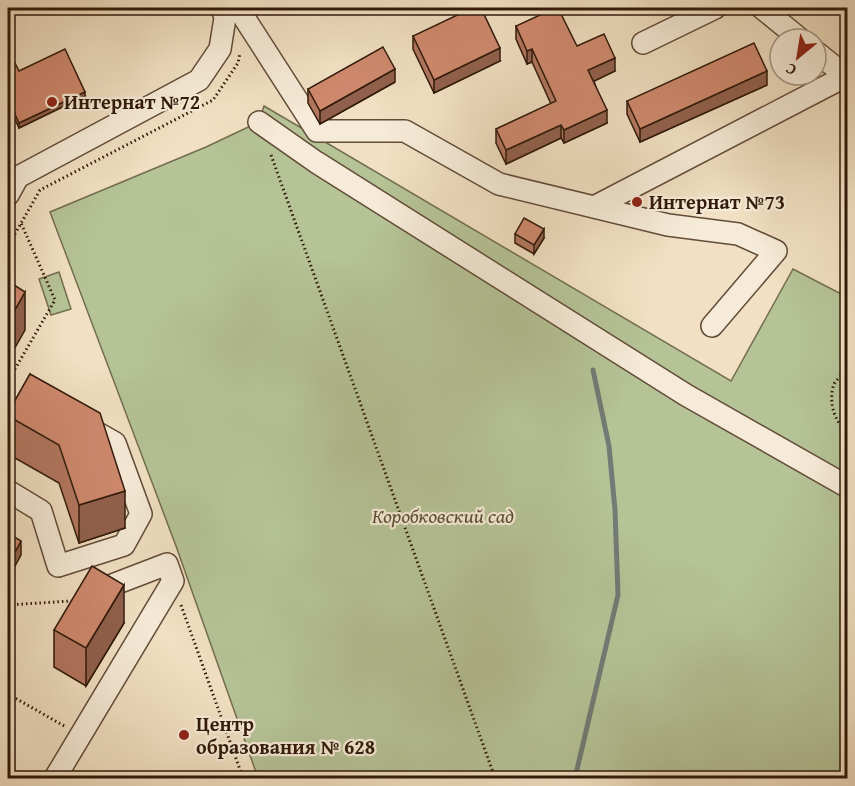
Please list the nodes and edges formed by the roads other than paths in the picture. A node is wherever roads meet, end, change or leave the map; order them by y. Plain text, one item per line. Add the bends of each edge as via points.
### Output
1 (715, 8) edge
2 (762, 8) edge
3 (237, 13) edge
4 (785, 27) edge
5 (643, 43) dead end
6 (828, 62) edge
7 (847, 77) edge
8 (259, 122) dead end
9 (8, 195) edge
10 (594, 207) junction
11 (712, 326) dead end
12 (66, 416) edge
13 (848, 487) edge
14 (8, 491) edge
15 (72, 601) edge
16 (55, 778) edge

1 - 5 street
2 - 4 street
3 - 9 street via 199,80 18,177
3 - 10 street via 317,131 405,131 499,184
6 - 7 street
7 - 10 street
8 - 13 street via 686,395
10 - 11 street via 668,225 738,234 776,251
12 - 14 street via 115,443 141,514 124,545 58,566 41,511
15 - 16 street via 167,564 173,581

